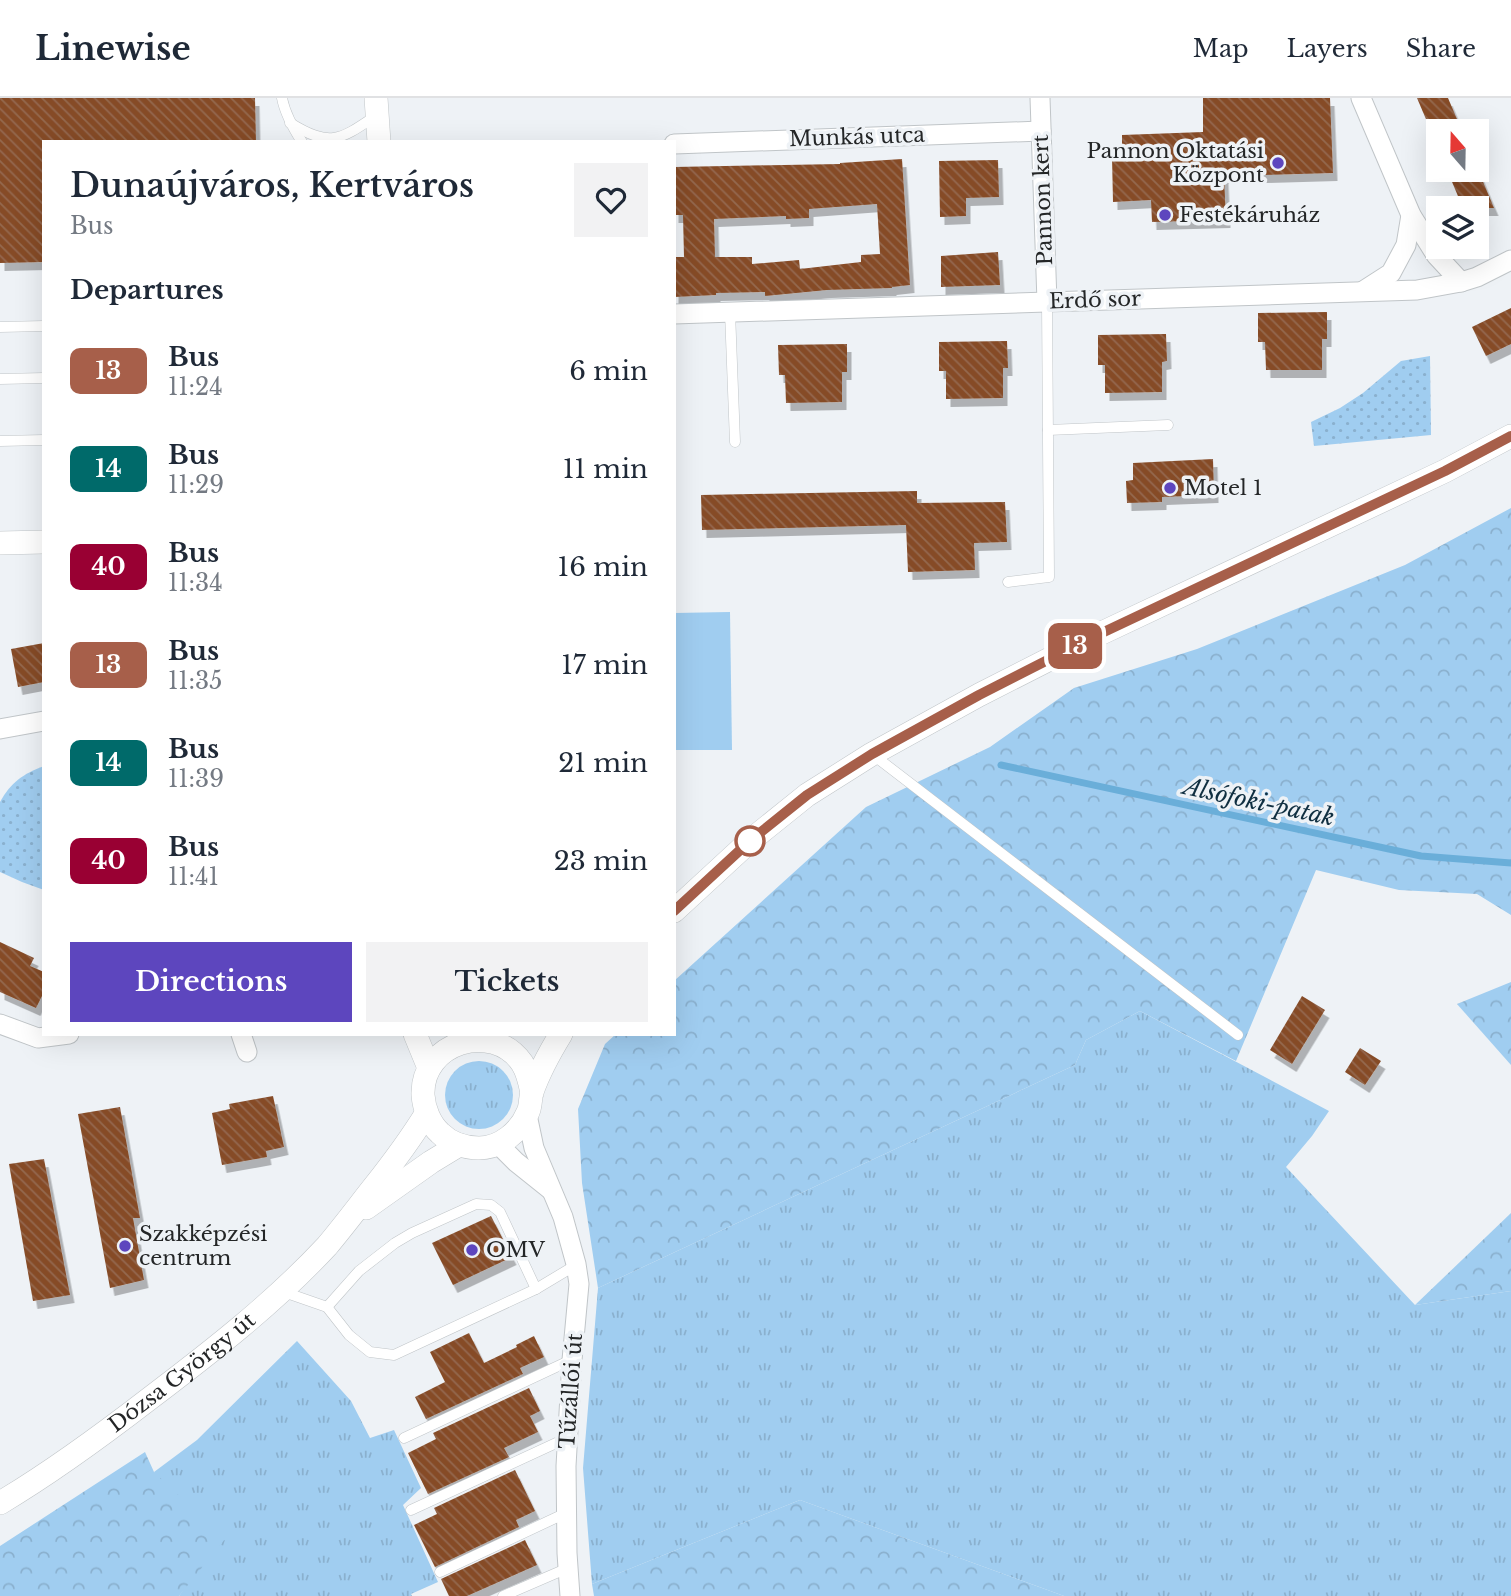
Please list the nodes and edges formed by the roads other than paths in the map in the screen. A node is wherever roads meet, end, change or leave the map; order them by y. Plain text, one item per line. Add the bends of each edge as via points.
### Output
1 (282, 98) edge
2 (1040, 98) edge
3 (1361, 98) edge
4 (377, 107) edge
5 (290, 123) junction
6 (1041, 131) junction
7 (301, 140) edge
8 (379, 140) edge
9 (676, 144) edge
10 (1411, 215) junction
11 (1511, 260) edge
12 (1461, 282) junction
13 (1362, 291) junction
14 (1047, 302) junction
15 (730, 313) junction
16 (676, 314) edge
17 (42, 326) edge
18 (0, 327) edge
19 (42, 378) edge
20 (0, 379) edge
21 (1168, 425) dead end
22 (1048, 430) junction
23 (1511, 436) edge
24 (42, 440) edge
25 (0, 441) edge
26 (735, 442) dead end
27 (42, 542) edge
28 (0, 543) edge
29 (1008, 582) dead end
30 (42, 721) edge
31 (0, 729) edge
32 (872, 754) junction
33 (676, 909) edge
34 (0, 1024) edge
35 (1238, 1035) dead end
36 (54, 1036) edge
37 (416, 1036) edge
38 (560, 1036) edge
39 (464, 1037) edge
40 (506, 1039) edge
41 (429, 1068) junction
42 (529, 1104) junction
43 (426, 1114) junction
44 (498, 1144) junction
45 (459, 1145) junction
46 (552, 1191) junction
47 (346, 1222) junction
48 (576, 1264) junction
49 (536, 1289) junction
50 (281, 1291) junction
51 (327, 1307) junction
52 (572, 1360) junction
53 (568, 1437) junction
54 (404, 1438) dead end
55 (0, 1503) edge
56 (411, 1510) dead end
57 (566, 1512) junction
58 (568, 1568) junction
59 (440, 1572) dead end
60 (503, 1596) edge
61 (570, 1596) edge

1 - 5 lane
2 - 6 street, Pannon kert
3 - 10 street
4 - 5 lane via 353,131 339,137 324,139
4 - 8 street
5 - 7 lane
6 - 9 street, Munkás utca
6 - 14 street, Pannon kert
10 - 12 street via 1436,255
10 - 13 street via 1406,245 1391,273
11 - 12 street, Erdő sor
12 - 13 street, Erdő sor via 1417,290
13 - 14 street, Erdő sor
14 - 15 street, Erdő sor
14 - 22 lane
15 - 16 street, Erdő sor
15 - 26 lane
17 - 18 lane
19 - 20 lane
21 - 22 lane
22 - 29 lane via 1049,577
23 - 32 street via 1089,639
24 - 25 lane
27 - 28 street
30 - 31 street
32 - 33 street via 807,795
32 - 35 lane
34 - 36 street via 38,1038
37 - 41 street
38 - 42 street
39 - 40 street
39 - 41 street
40 - 42 street via 529,1077
41 - 43 street via 423,1091
42 - 44 street via 515,1132
42 - 46 street, Tűzállói út via 534,1148
43 - 45 street via 439,1133
43 - 47 street, Dózsa György út
44 - 45 street via 485,1148
44 - 46 street, Tűzállói út
45 - 47 street, Dózsa György út
46 - 48 street, Tűzállói út
47 - 50 street, Dózsa György út
48 - 49 lane
48 - 52 street, Tűzállói út via 579,1284
49 - 51 lane via 394,1355 370,1352
49 - 51 lane via 500,1212 491,1205 476,1205 395,1243 359,1271
50 - 51 lane
50 - 55 street, Dózsa György út via 117,1423
52 - 53 street, Tűzállói út
52 - 54 lane
53 - 56 lane
53 - 57 street, Tűzállói út
57 - 58 street, Tűzállói út
57 - 59 lane
58 - 60 lane
58 - 61 street, Tűzállói út

